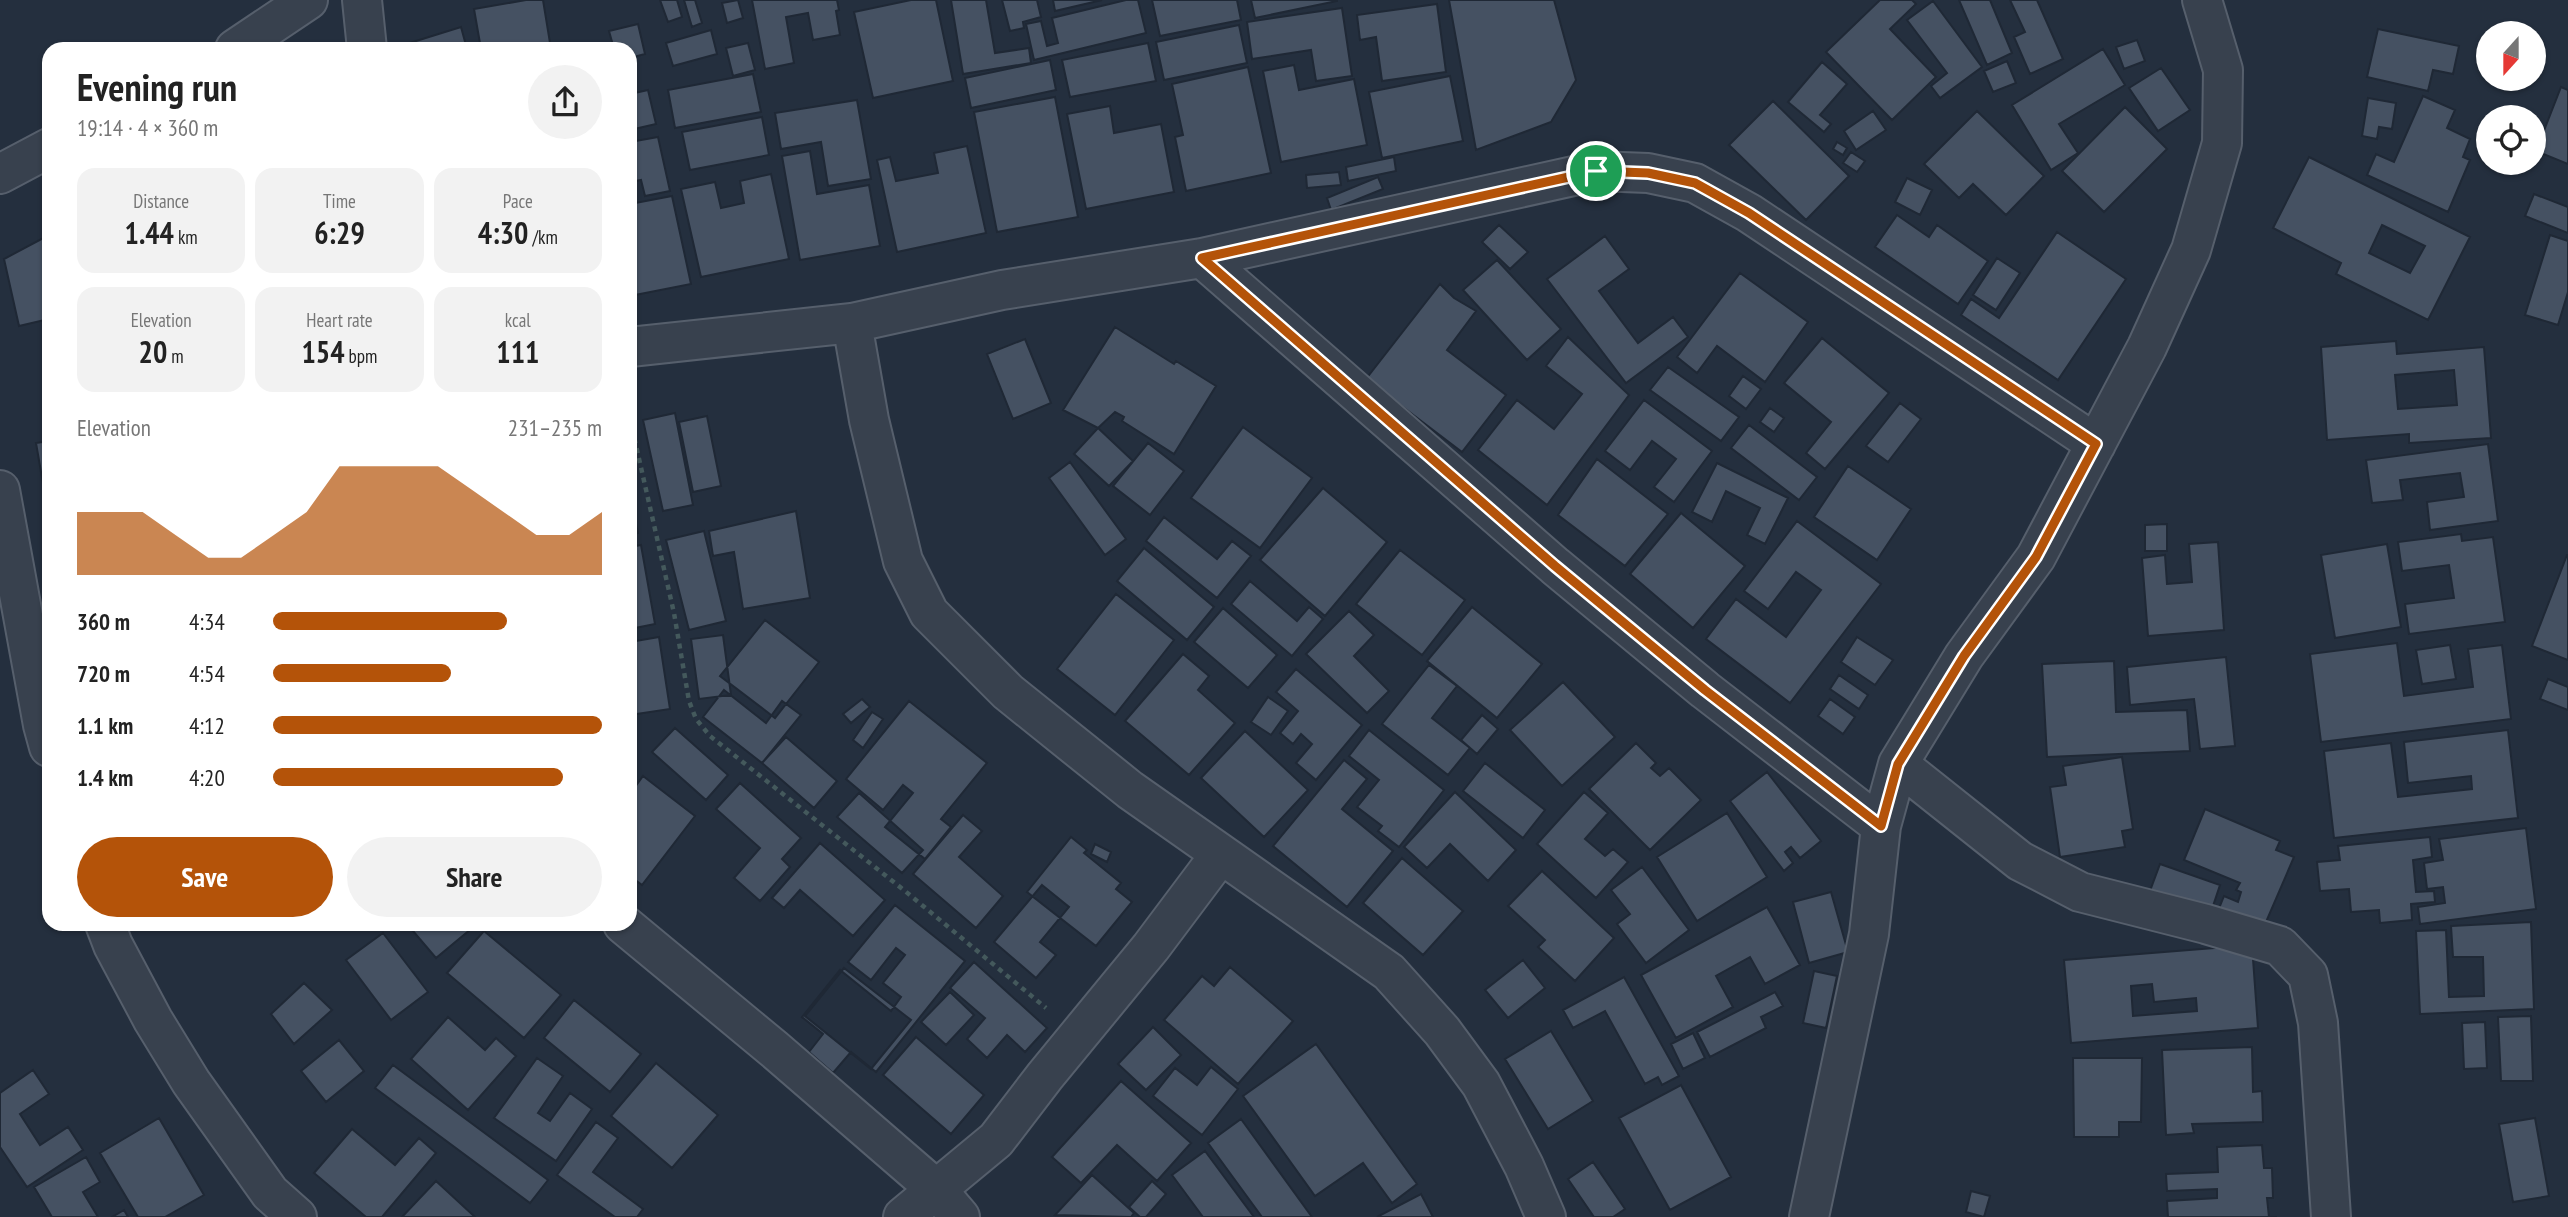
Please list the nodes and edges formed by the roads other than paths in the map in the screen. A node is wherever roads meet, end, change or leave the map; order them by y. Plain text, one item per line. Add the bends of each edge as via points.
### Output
1 (308, 0) edge
2 (2202, 0) edge
3 (365, 1) edge
4 (245, 42) edge
5 (367, 42) edge
6 (42, 152) edge
7 (0, 174) edge
8 (1202, 258) junction
9 (852, 323) junction
10 (637, 345) edge
11 (2096, 444) junction
12 (0, 490) edge
13 (6, 551) edge
14 (42, 720) edge
15 (1898, 764) junction
16 (1881, 826) junction
17 (1220, 855) junction
18 (108, 931) edge
19 (631, 931) edge
20 (949, 1203) edge
21 (298, 1217) edge
22 (903, 1217) edge
23 (1546, 1217) edge
24 (1809, 1217) edge
25 (2331, 1217) edge

1 - 4 street
2 - 11 street via 2223,70 2222,144 2190,250 2147,347
3 - 5 street
6 - 7 street
8 - 9 street via 1002,290
8 - 11 street via 1596,171 1648,173 1695,183 1749,213
8 - 16 street via 1555,566
9 - 10 street
9 - 17 street via 869,420 903,561 929,613 1009,692 1129,790
11 - 15 street via 2036,557 1964,656
12 - 13 street
13 - 14 street
15 - 16 street
15 - 25 street via 2020,861 2080,892 2280,946 2308,975 2318,1023
16 - 24 street via 1869,934
17 - 20 street
17 - 23 street via 1389,972 1442,1031 1481,1084
18 - 21 street via 191,1082 271,1193
19 - 20 street
20 - 22 street

